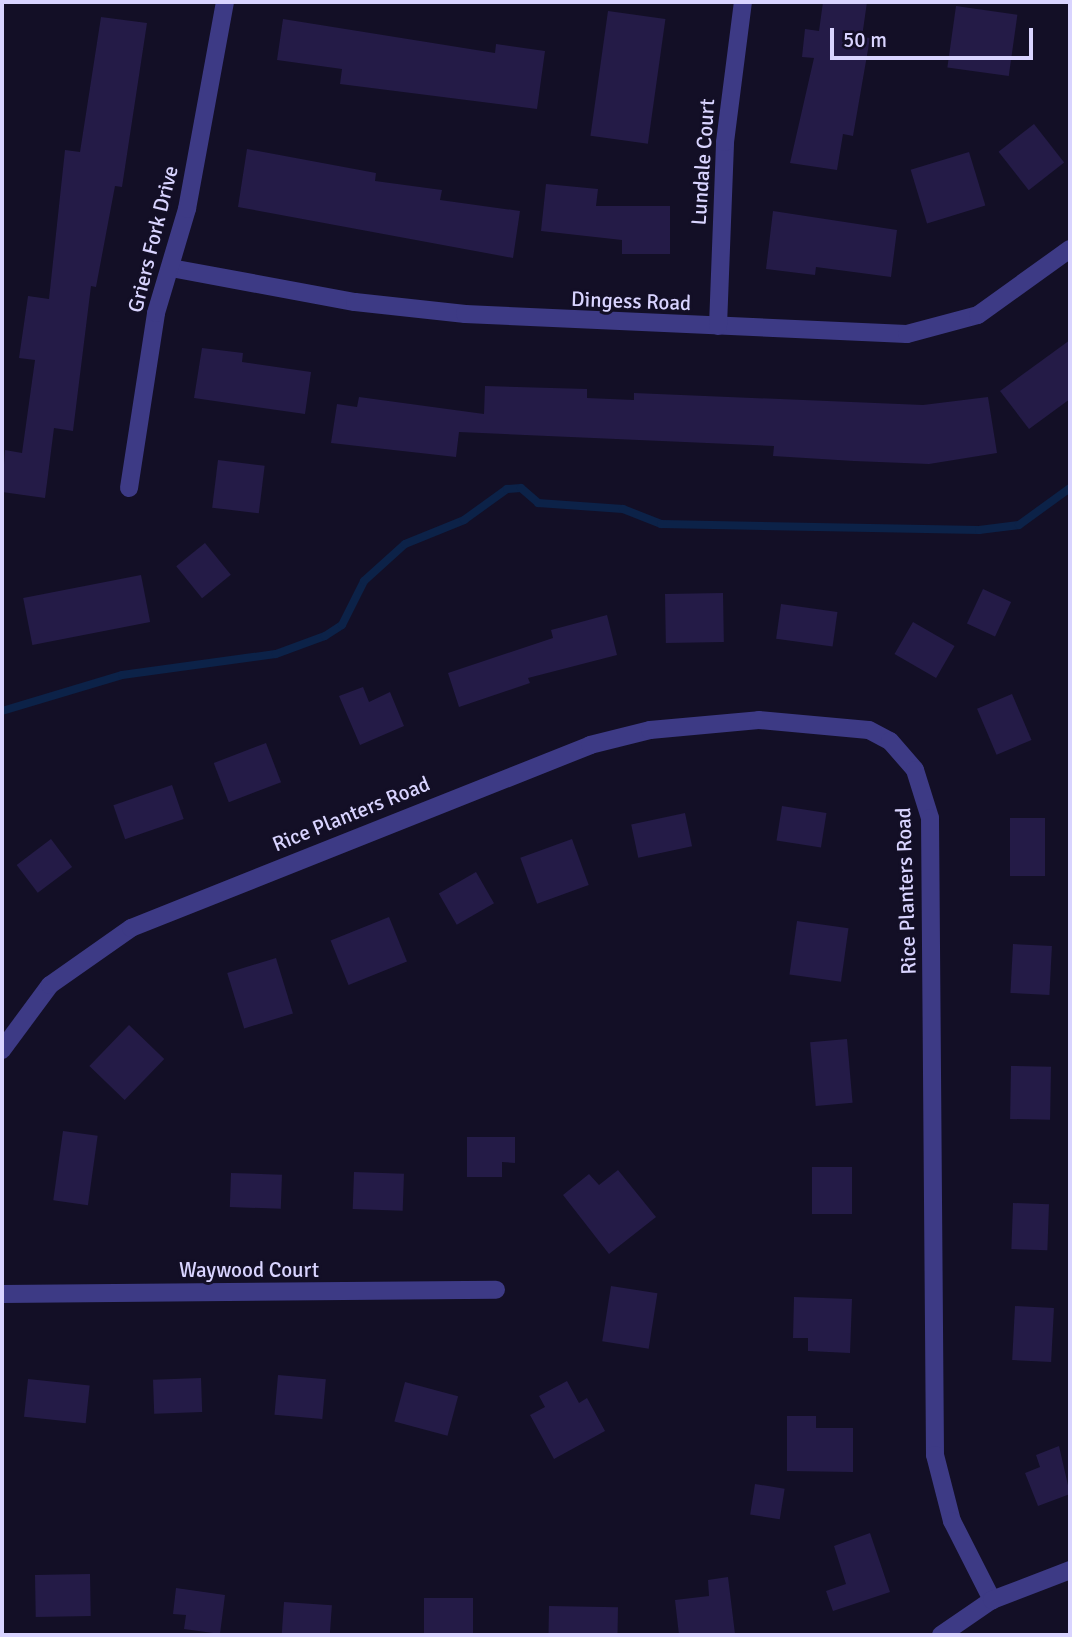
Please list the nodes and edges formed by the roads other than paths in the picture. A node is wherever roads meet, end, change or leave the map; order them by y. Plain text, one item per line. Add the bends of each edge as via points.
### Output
1 (225, 2) edge
2 (743, 2) edge
3 (1070, 249) edge
4 (170, 268) junction
5 (718, 326) junction
6 (128, 488) dead end
7 (2, 1050) edge
8 (496, 1290) dead end
9 (2, 1294) edge
10 (1070, 1570) edge
11 (992, 1600) junction
12 (941, 1635) edge

1 - 4 street, Griers Fork Drive
2 - 5 street, Lundale Court via 725,142
3 - 5 street, Dingess Road via 978,315 907,334
4 - 5 street, Dingess Road via 355,302 465,314
4 - 6 street, Griers Fork Drive via 156,313
7 - 11 street, Rice Planters Road via 50,985 131,928 590,745 650,730 759,720 869,730 890,741 915,770 930,818 935,1455 952,1521
8 - 9 street, Waywood Court
10 - 11 street
11 - 12 street

